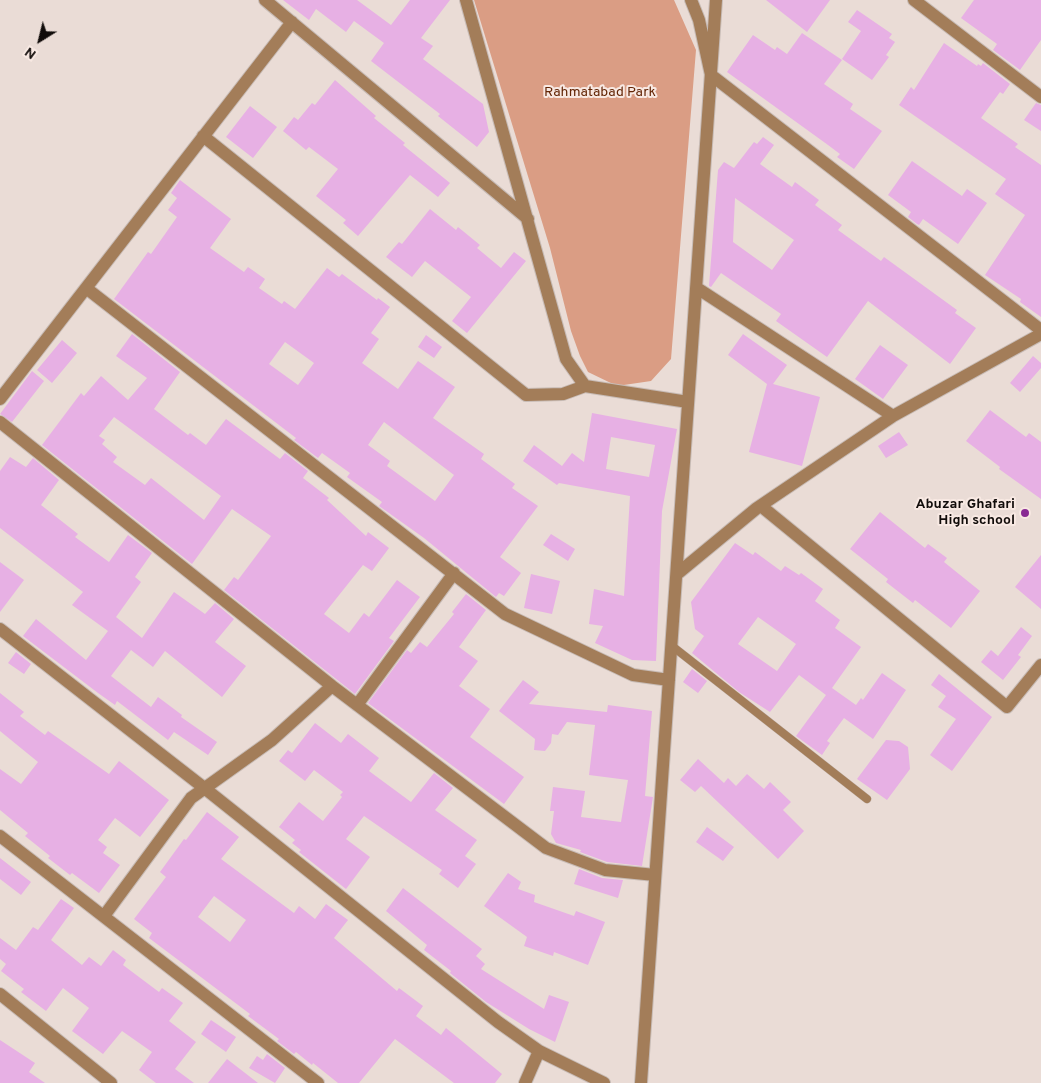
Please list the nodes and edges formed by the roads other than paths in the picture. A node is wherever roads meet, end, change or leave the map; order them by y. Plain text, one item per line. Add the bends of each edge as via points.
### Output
1 (265, 0) edge
2 (466, 0) edge
3 (692, 0) edge
4 (716, 0) edge
5 (914, 0) edge
6 (292, 22) junction
7 (711, 76) junction
8 (1041, 97) edge
9 (203, 136) junction
10 (528, 219) junction
11 (86, 288) junction
12 (697, 288) junction
13 (1041, 330) edge
14 (1041, 334) edge
15 (585, 386) junction
16 (0, 399) edge
17 (688, 402) junction
18 (893, 416) junction
19 (0, 422) edge
20 (760, 506) junction
21 (454, 573) junction
22 (677, 574) junction
23 (0, 628) edge
24 (672, 646) junction
25 (1041, 665) edge
26 (669, 680) junction
27 (332, 686) junction
28 (357, 705) junction
29 (204, 787) junction
30 (867, 799) dead end
31 (0, 836) edge
32 (654, 875) junction
33 (104, 916) junction
34 (0, 994) edge
35 (539, 1051) junction
36 (111, 1083) edge
37 (318, 1083) edge
38 (525, 1083) edge
39 (604, 1083) edge
40 (641, 1083) edge

1 - 6 street
2 - 10 street
3 - 7 street via 700,20
4 - 7 street
5 - 8 street
6 - 9 street
6 - 10 street
7 - 12 street
7 - 13 street
9 - 11 street
9 - 15 street via 526,395 562,394
10 - 15 street via 566,359
11 - 16 street
11 - 21 street
12 - 17 street
12 - 18 street
14 - 18 street
15 - 17 street
17 - 22 street
18 - 20 street
19 - 27 street
20 - 22 street
20 - 25 street via 1007,707
21 - 26 street via 505,614 633,675
21 - 28 street
22 - 24 street
23 - 29 street
24 - 26 street
24 - 30 lane
26 - 32 street
27 - 28 street
27 - 29 street via 272,740
28 - 32 street via 546,848 605,870
29 - 33 street via 191,798
29 - 35 street via 498,1022
31 - 33 street
32 - 40 street
33 - 37 street
34 - 36 street
35 - 38 street
35 - 39 street

